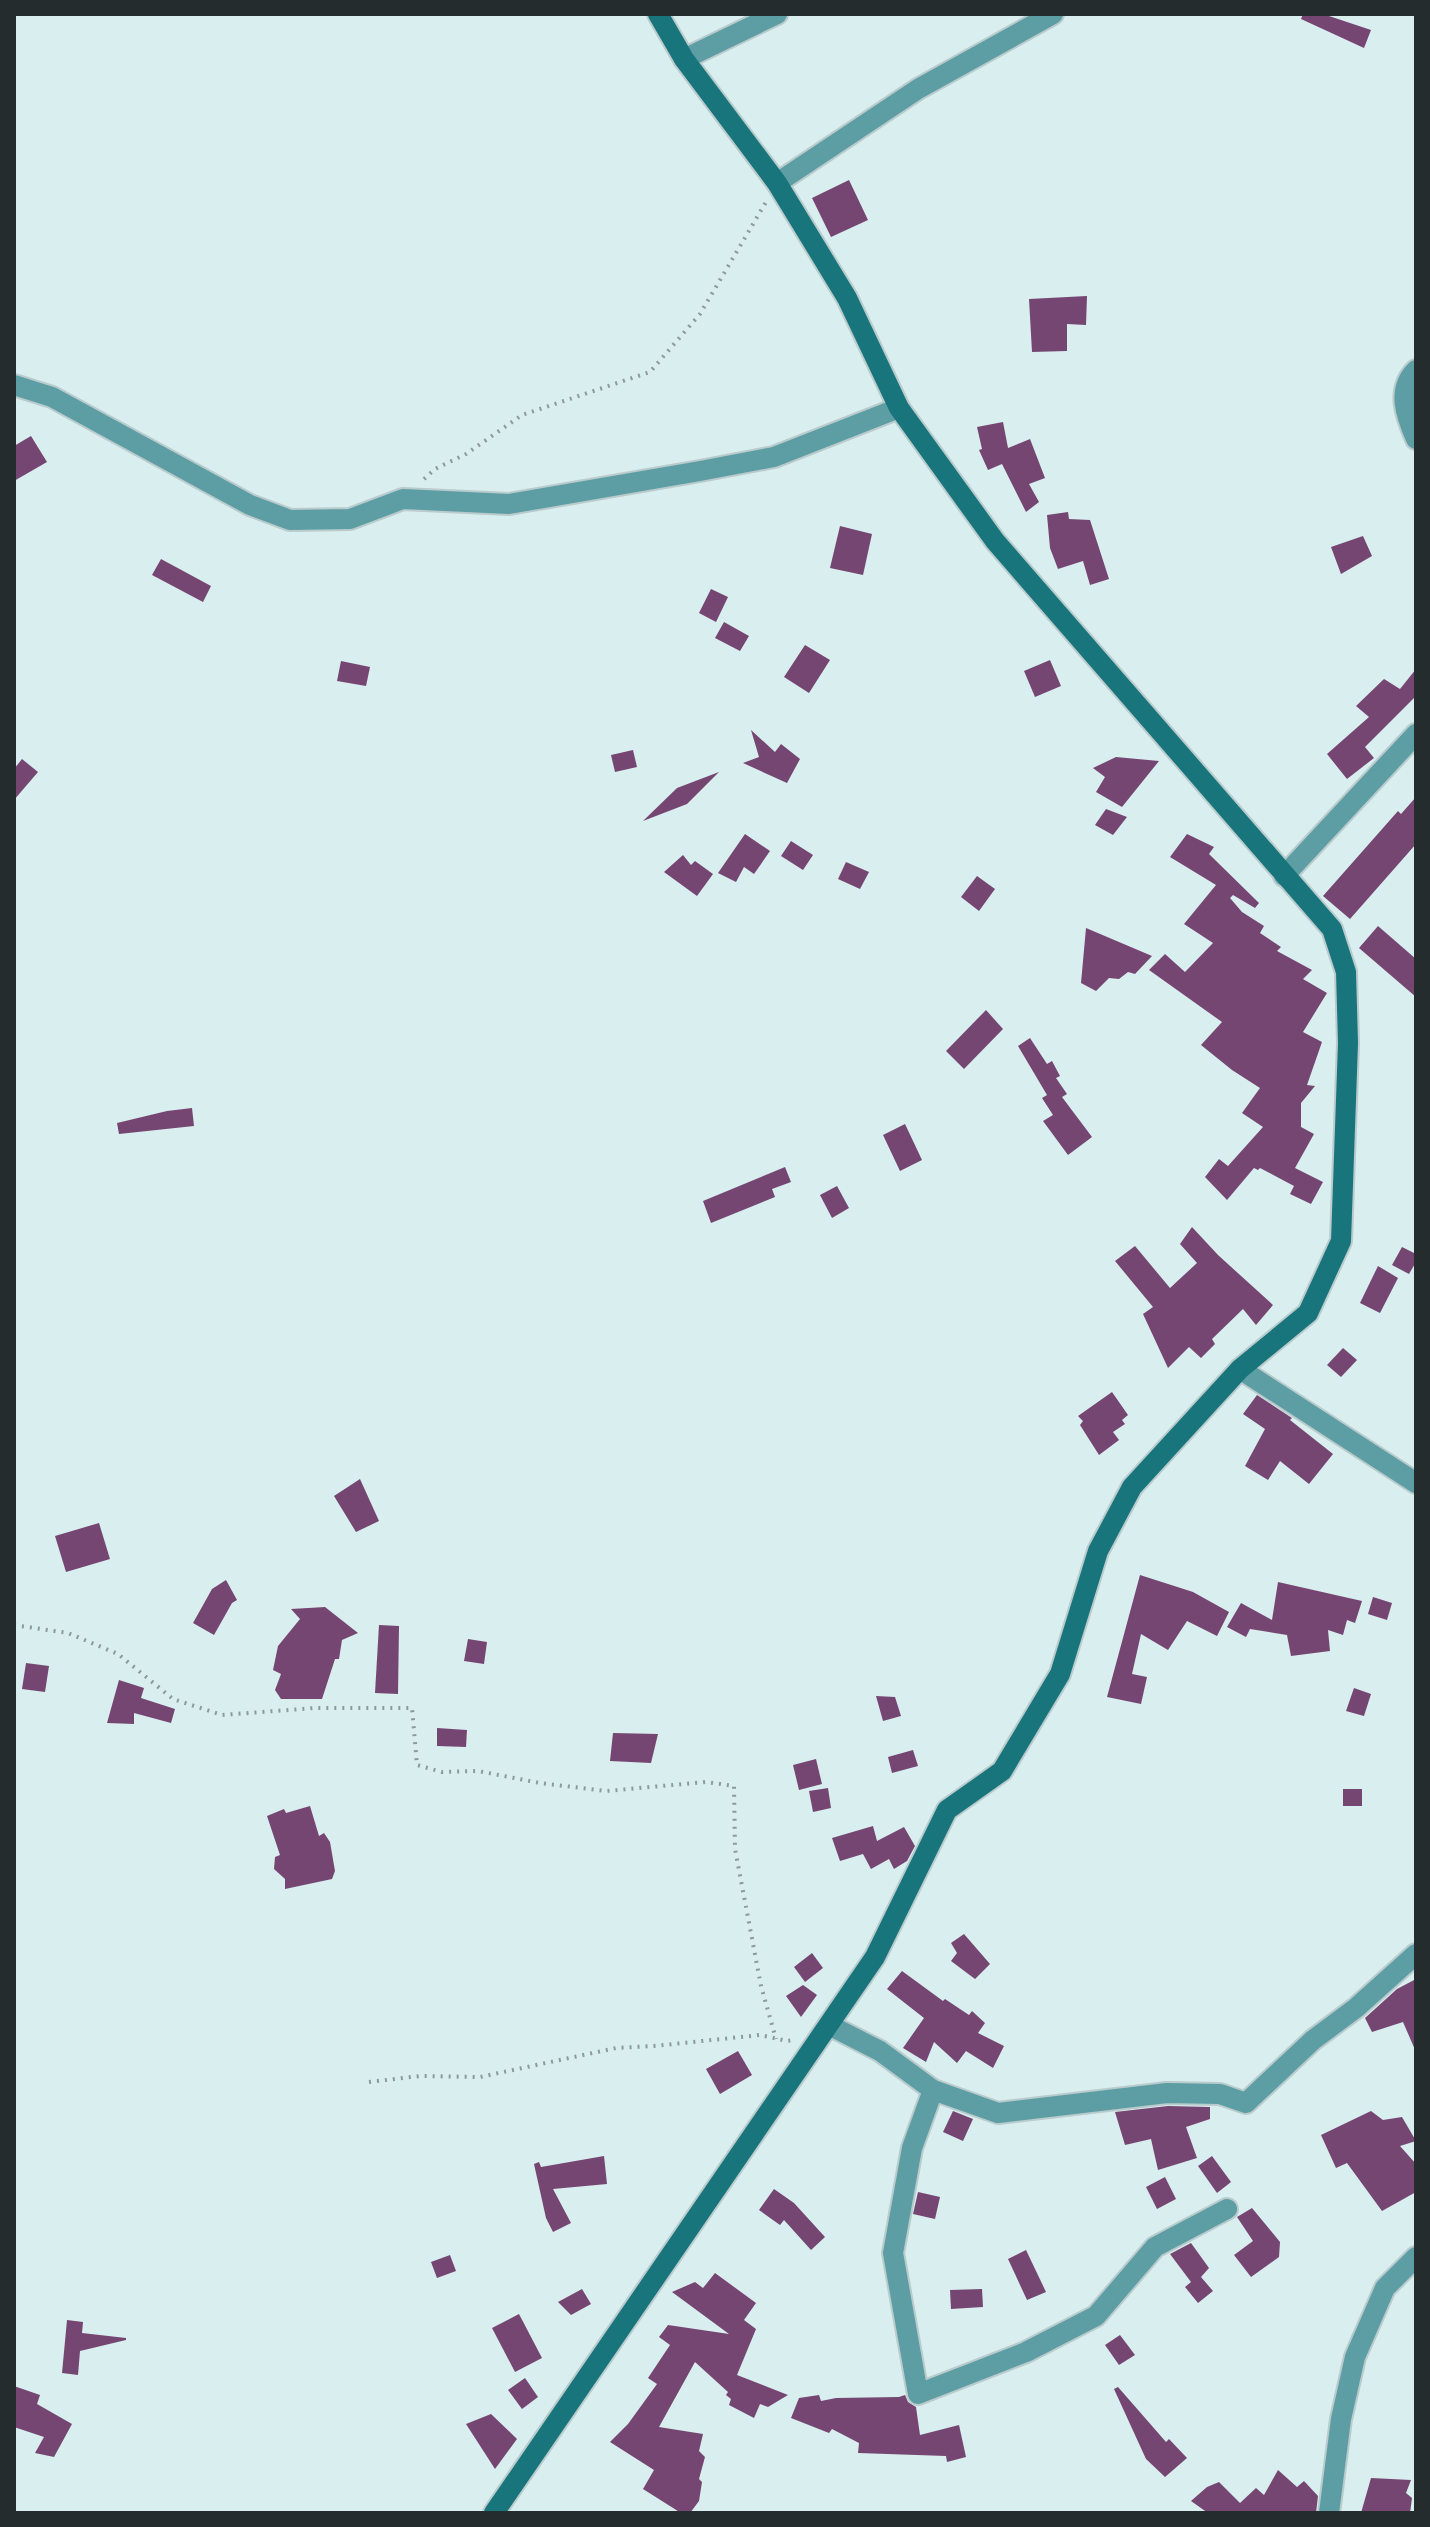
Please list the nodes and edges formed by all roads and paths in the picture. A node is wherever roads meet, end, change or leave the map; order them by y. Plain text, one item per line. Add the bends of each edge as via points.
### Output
1 (658, 14) edge
2 (777, 14) edge
3 (1053, 14) edge
4 (684, 59) junction
5 (777, 183) junction
6 (1416, 370) edge
7 (14, 385) edge
8 (899, 408) junction
9 (1416, 439) edge
10 (403, 499) junction
11 (1416, 734) edge
12 (1284, 876) junction
13 (1240, 1369) junction
14 (1416, 1483) edge
15 (14, 1625) edge
16 (1416, 1954) edge
17 (825, 2031) junction
18 (776, 2039) junction
19 (369, 2082) dead end
20 (933, 2090) junction
21 (1227, 2209) dead end
22 (1416, 2257) edge
23 (494, 2513) edge
24 (1329, 2513) edge

1 - 4 main road
2 - 4 street
3 - 5 street via 918,89
4 - 5 main road
5 - 8 main road via 847,298
5 - 10 path via 700,314 650,372 522,415 435,469
6 - 9 street via 1404,391
7 - 10 street via 52,397 250,505 290,520 350,519
8 - 10 street via 774,457 700,471 509,504
8 - 12 main road via 995,541
11 - 12 street
12 - 13 main road via 1332,929 1346,972 1341,1241 1308,1313
13 - 14 street
13 - 17 main road via 1132,1487 1098,1551 1060,1674 1002,1771 947,1810 875,1957
15 - 18 path via 68,1633 118,1654 173,1699 222,1715 412,1708 417,1765 442,1772 478,1771 606,1791 706,1782 734,1786 735,1849
16 - 20 street via 1246,2103 1220,2094 1167,2093 998,2113
17 - 18 path
17 - 20 street via 880,2051
17 - 23 main road
18 - 19 path via 760,2035 616,2048 480,2077
20 - 21 street via 912,2148 893,2253 918,2394 1026,2352 1096,2316 1155,2247
22 - 24 street via 1385,2288 1355,2357

